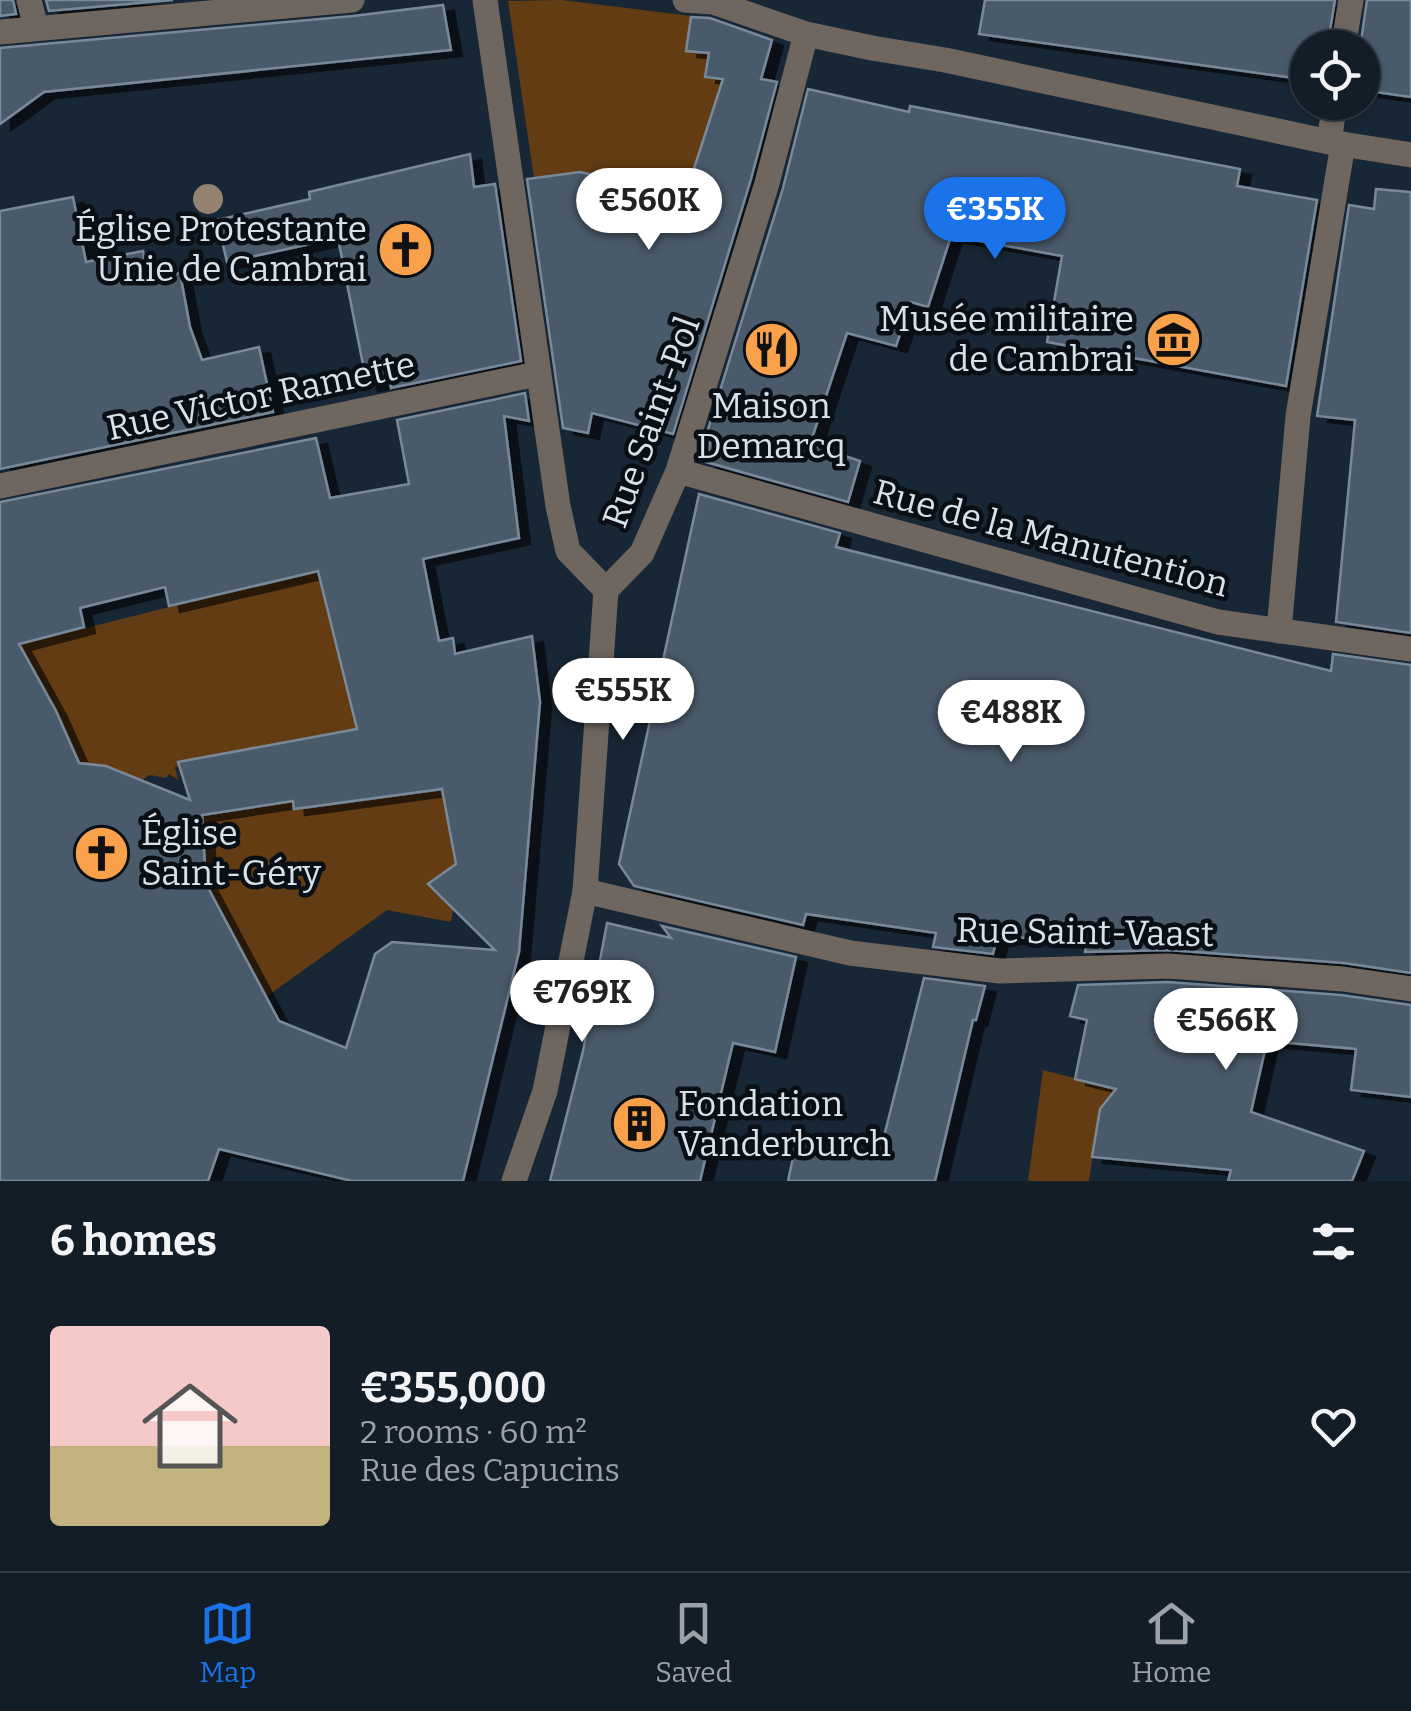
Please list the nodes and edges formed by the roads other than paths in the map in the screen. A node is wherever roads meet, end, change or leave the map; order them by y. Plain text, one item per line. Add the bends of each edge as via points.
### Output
1 (29, 0) edge
2 (352, 0) edge
3 (485, 0) edge
4 (685, 0) edge
5 (1351, 0) edge
6 (36, 28) junction
7 (1347, 30) edge
8 (0, 32) edge
9 (806, 34) junction
10 (1335, 120) edge
11 (1336, 143) junction
12 (1411, 155) edge
13 (537, 374) junction
14 (678, 471) junction
15 (0, 486) edge
16 (606, 590) junction
17 (1280, 630) junction
18 (1411, 649) edge
19 (584, 891) junction
20 (1411, 988) edge
21 (514, 1181) edge

1 - 6 street
2 - 6 street
3 - 13 street
4 - 9 street via 713,2
5 - 7 street
6 - 8 street
9 - 11 street
9 - 14 street, Rue Saint-Pol
10 - 11 street
11 - 12 street
11 - 17 street via 1298,416
13 - 15 street, Rue Victor Ramette
13 - 16 street via 568,551
14 - 16 street, Rue Saint-Pol via 642,553
14 - 17 street, Rue de la Manutention via 1218,622
16 - 19 street
17 - 18 street, Rue de la Manutention
19 - 20 street, Rue Saint-Vaast via 850,953 1000,970 1168,966
19 - 21 street via 546,1091

